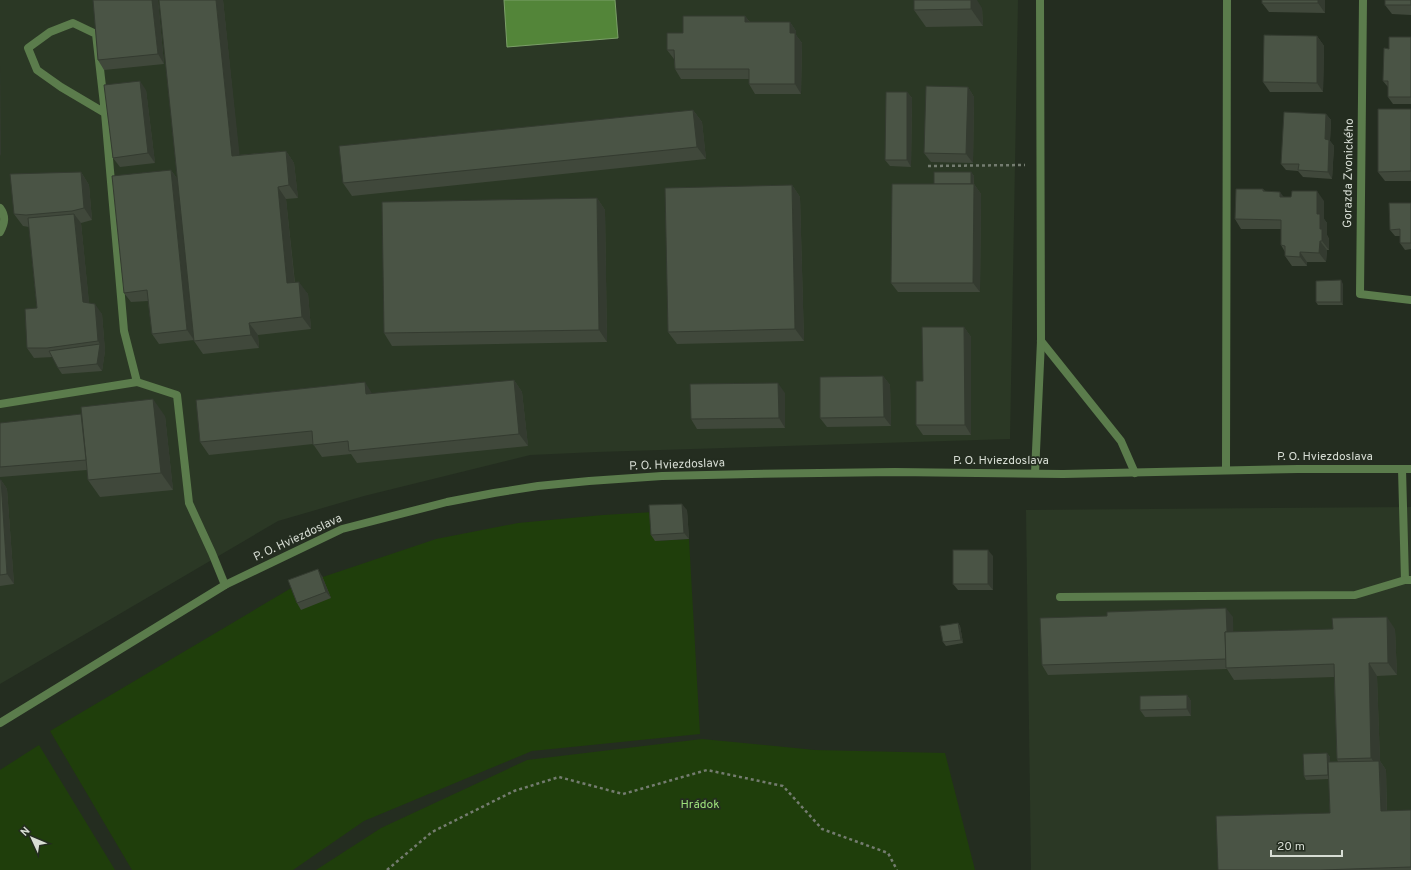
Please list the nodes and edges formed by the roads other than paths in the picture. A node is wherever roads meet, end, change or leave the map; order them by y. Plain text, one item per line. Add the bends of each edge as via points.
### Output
1 (1040, 0) edge
2 (1227, 0) edge
3 (1363, 0) edge
4 (105, 113) junction
5 (0, 208) edge
6 (0, 232) edge
7 (1411, 300) edge
8 (1042, 341) junction
9 (137, 382) junction
10 (0, 404) edge
11 (1407, 469) edge
12 (1226, 470) junction
13 (1135, 472) junction
14 (1035, 473) junction
15 (1408, 580) edge
16 (225, 585) junction
17 (1060, 597) dead end
18 (0, 723) edge

1 - 8 street
2 - 12 street
3 - 7 street, Gorazda Zvonického via 1360,294
4 - 4 street via 37,70 28,48 50,32 73,23 96,34
4 - 9 street via 124,331
5 - 6 street via 4,213 5,224
8 - 13 street via 1121,440
8 - 14 street
9 - 10 street
9 - 16 street via 177,395 189,503
11 - 12 street, P. O. Hviezdoslava
11 - 15 street
12 - 13 street, P. O. Hviezdoslava
13 - 14 street, P. O. Hviezdoslava
14 - 16 street, P. O. Hviezdoslava via 662,476 596,480 494,492 342,529
15 - 17 street via 1355,595
16 - 18 street, P. O. Hviezdoslava

